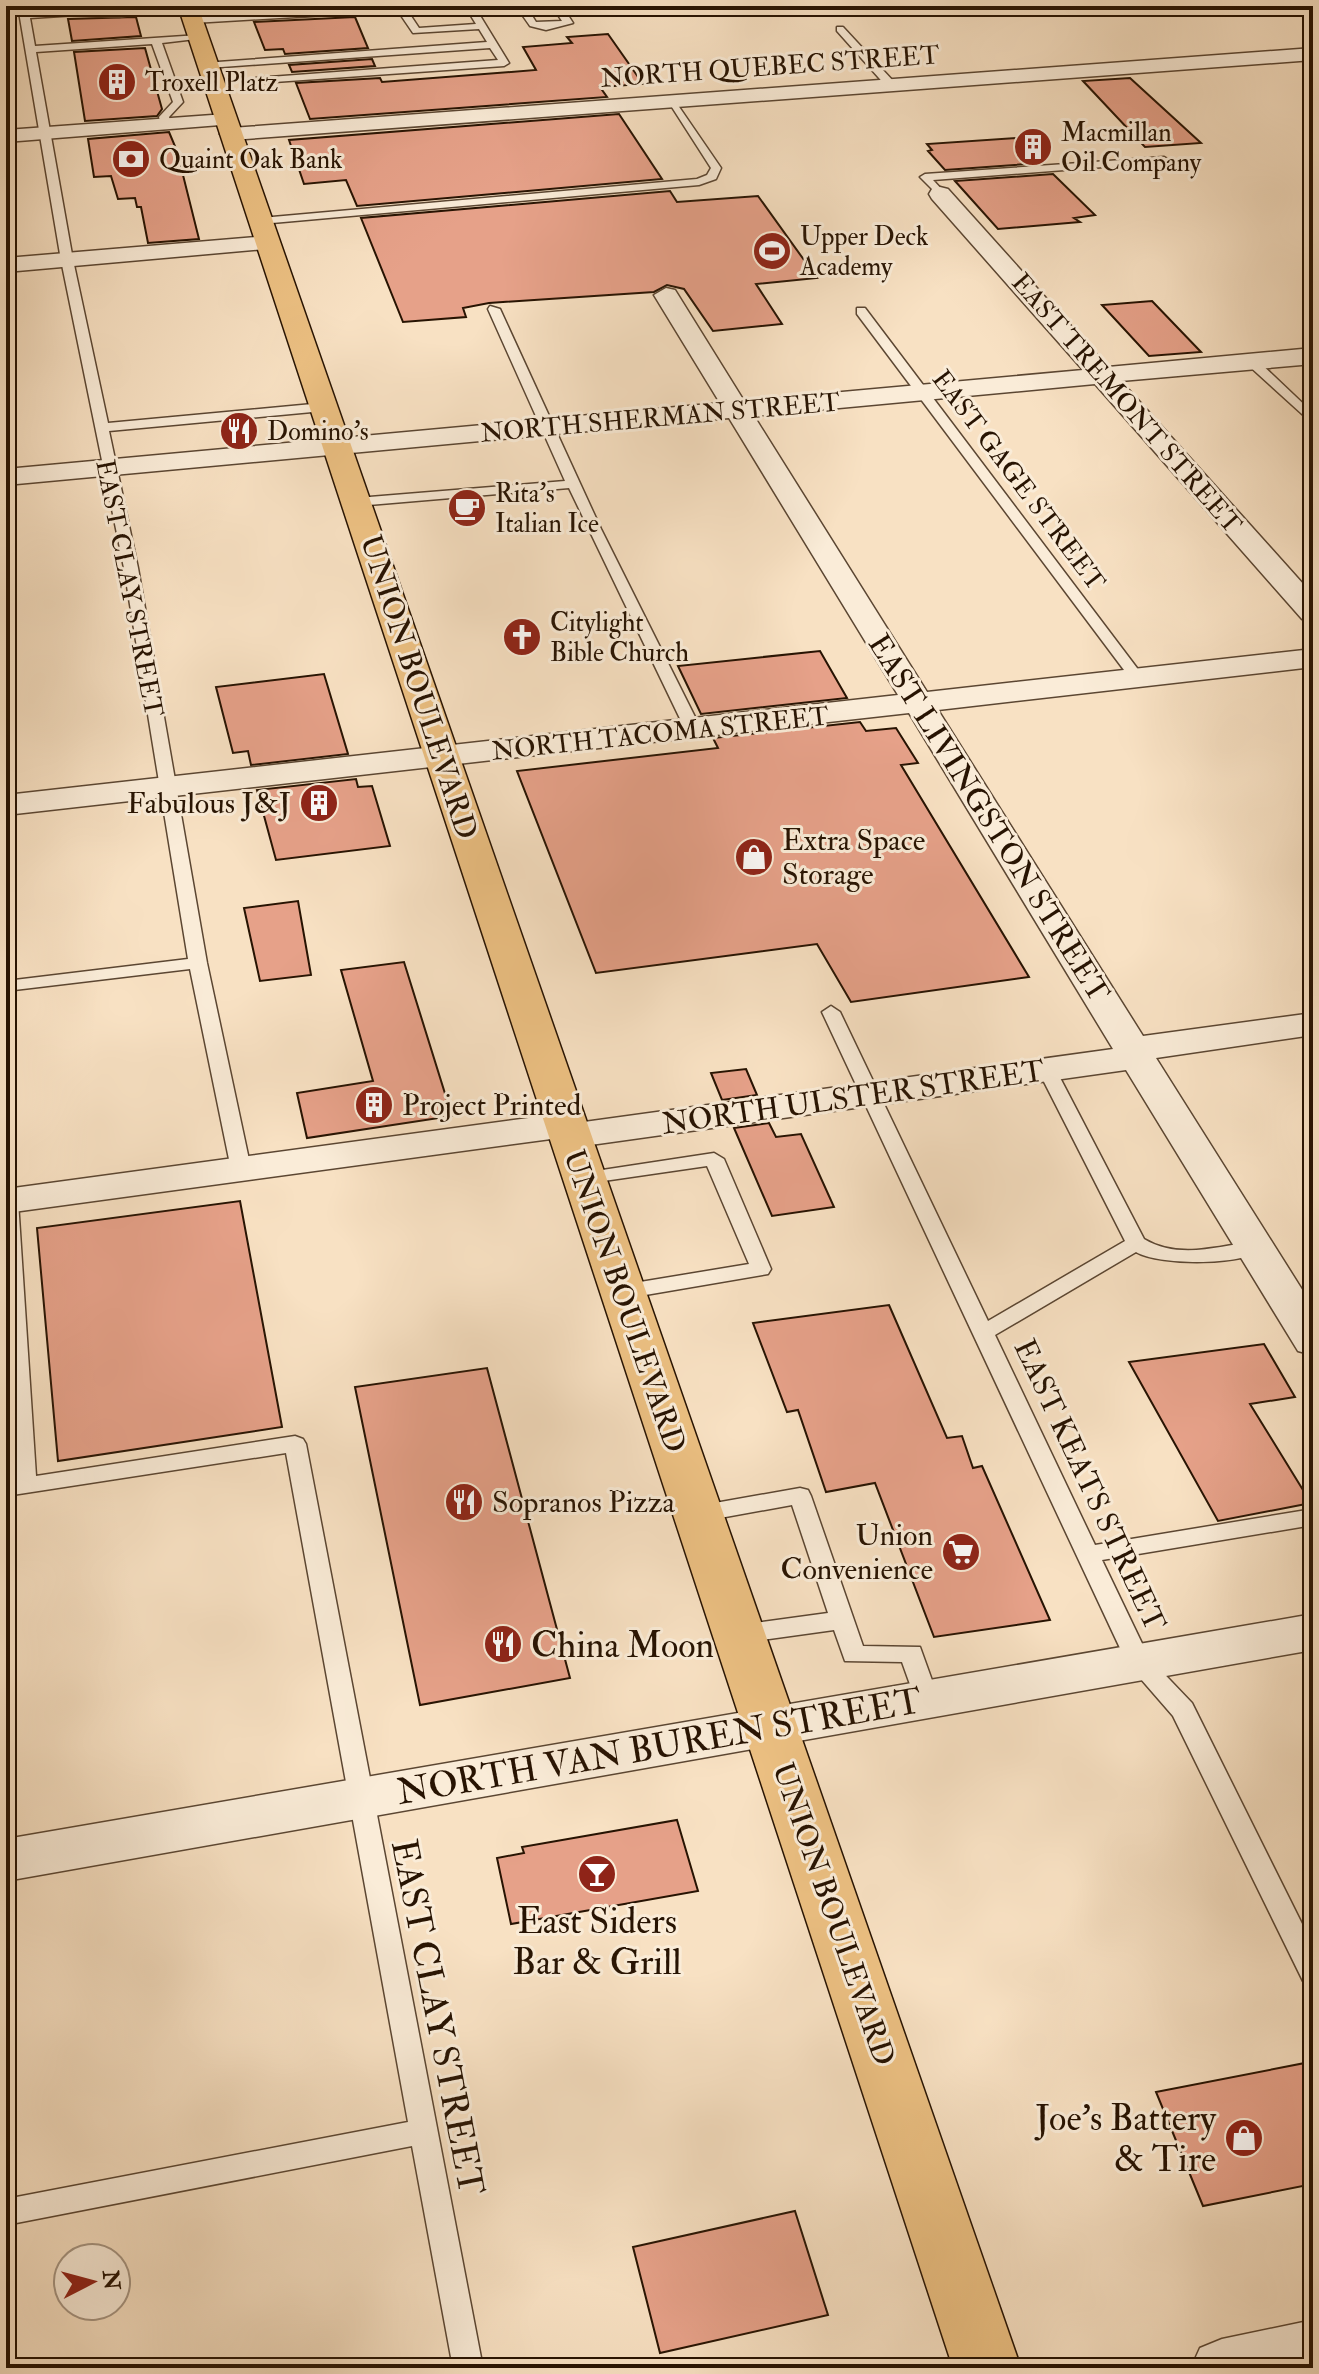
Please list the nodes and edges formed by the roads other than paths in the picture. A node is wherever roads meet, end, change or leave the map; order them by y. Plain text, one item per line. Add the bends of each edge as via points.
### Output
1 (170, 6) edge
2 (428, 6) edge
3 (521, 6) edge
4 (557, 6) edge
5 (116, 8) edge
6 (136, 8) junction
7 (401, 8) edge
8 (91, 10) dead end
9 (24, 11) edge
10 (473, 11) dead end
11 (76, 12) junction
12 (193, 21) edge
13 (482, 26) junction
14 (840, 29) dead end
15 (156, 41) junction
16 (493, 45) junction
17 (30, 49) junction
18 (373, 53) junction
19 (1313, 54) edge
20 (208, 65) junction
21 (383, 72) junction
22 (260, 80) dead end
23 (891, 85) junction
24 (673, 101) junction
25 (166, 125) junction
26 (229, 127) junction
27 (47, 133) junction
28 (6, 136) edge
29 (1164, 160) dead end
30 (940, 194) joint
31 (265, 232) junction
32 (67, 260) junction
33 (6, 265) edge
34 (666, 295) dead end
35 (494, 309) dead end
36 (861, 311) dead end
37 (1313, 356) edge
38 (1252, 362) junction
39 (1100, 377) junction
40 (924, 393) junction
41 (323, 407) junction
42 (735, 410) junction
43 (1313, 420) edge
44 (547, 427) junction
45 (100, 428) junction
46 (337, 446) junction
47 (107, 467) junction
48 (6, 477) edge
49 (573, 484) junction
50 (357, 502) junction
51 (1313, 613) edge
52 (1313, 658) edge
53 (1138, 679) junction
54 (917, 704) junction
55 (693, 729) junction
56 (443, 757) junction
57 (166, 787) junction
58 (6, 805) edge
59 (198, 963) junction
60 (6, 986) edge
61 (831, 1012) dead end
62 (1313, 1024) edge
63 (1135, 1053) junction
64 (1047, 1070) junction
65 (870, 1094) junction
66 (573, 1147) junction
67 (241, 1169) junction
68 (7, 1201) edge
69 (1136, 1243) junction
70 (1256, 1247) junction
71 (622, 1292) junction
72 (983, 1333) junction
73 (1313, 1341) edge
74 (15, 1487) edge
75 (698, 1514) junction
76 (1313, 1517) edge
77 (1088, 1554) junction
78 (843, 1620) junction
79 (1313, 1632) edge
80 (740, 1634) junction
81 (1139, 1663) junction
82 (926, 1697) junction
83 (770, 1727) junction
84 (361, 1798) junction
85 (6, 1860) edge
86 (1311, 1963) edge
87 (424, 2131) junction
88 (6, 2212) edge
89 (1313, 2348) edge
90 (468, 2368) edge
91 (987, 2368) edge
92 (1222, 2368) edge

1 - 6 lane
2 - 7 lane
3 - 4 lane via 533,24 546,27 568,23
5 - 6 lane
6 - 11 lane via 119,14
7 - 12 lane
7 - 13 lane via 416,31
8 - 11 lane
9 - 11 lane
9 - 17 lane, EAST CLAY STREET
10 - 13 lane
12 - 15 lane
12 - 20 main road, UNION BOULEVARD
13 - 16 lane
14 - 23 lane
15 - 17 lane
15 - 25 lane via 178,102 164,117
16 - 18 lane
16 - 21 lane via 504,63
17 - 27 lane, EAST CLAY STREET
18 - 20 lane
18 - 21 lane
19 - 23 street, NORTH QUEBEC STREET
20 - 26 main road, UNION BOULEVARD
21 - 22 lane
23 - 24 street, NORTH QUEBEC STREET
24 - 26 street, NORTH QUEBEC STREET
24 - 31 lane via 716,168 712,177
25 - 26 street, NORTH QUEBEC STREET
25 - 27 street, NORTH QUEBEC STREET
26 - 31 main road, UNION BOULEVARD
27 - 28 street, NORTH QUEBEC STREET
27 - 32 lane, EAST CLAY STREET
29 - 30 lane via 925,177
30 - 39 street, EAST TREMONT STREET
31 - 32 street
31 - 41 main road, UNION BOULEVARD
32 - 33 street
32 - 45 lane, EAST CLAY STREET
34 - 42 street, EAST LIVINGSTON STREET
35 - 44 lane
36 - 40 lane, EAST GAGE STREET
37 - 38 street, NORTH SHERMAN STREET
38 - 39 street, NORTH SHERMAN STREET
38 - 43 lane
39 - 40 street, NORTH SHERMAN STREET
39 - 51 street, EAST TREMONT STREET
40 - 42 street, NORTH SHERMAN STREET
40 - 53 lane, EAST GAGE STREET
41 - 45 lane
41 - 46 main road, UNION BOULEVARD
42 - 44 street, NORTH SHERMAN STREET
42 - 54 street, EAST LIVINGSTON STREET
44 - 46 street, NORTH SHERMAN STREET
44 - 49 lane
45 - 47 lane, EAST CLAY STREET
46 - 47 street, NORTH SHERMAN STREET
46 - 50 main road, UNION BOULEVARD
47 - 48 street, NORTH SHERMAN STREET
47 - 57 lane, EAST CLAY STREET via 131,568
49 - 50 lane
49 - 55 lane
50 - 56 main road, UNION BOULEVARD
52 - 53 street, NORTH TACOMA STREET
53 - 54 street, NORTH TACOMA STREET
54 - 55 street, NORTH TACOMA STREET
54 - 63 street, EAST LIVINGSTON STREET
55 - 56 street, NORTH TACOMA STREET
56 - 57 street, NORTH TACOMA STREET
56 - 66 main road, UNION BOULEVARD
57 - 58 street, NORTH TACOMA STREET
57 - 59 lane, EAST CLAY STREET
59 - 60 lane
59 - 67 lane, EAST CLAY STREET
61 - 65 lane, EAST KEATS STREET
62 - 63 street, NORTH ULSTER STREET
63 - 64 street, NORTH ULSTER STREET
63 - 70 street, EAST LIVINGSTON STREET
64 - 65 street, NORTH ULSTER STREET
64 - 69 lane
65 - 66 street, NORTH ULSTER STREET
65 - 72 lane, EAST KEATS STREET
66 - 67 street, NORTH ULSTER STREET
66 - 71 main road, UNION BOULEVARD
66 - 71 lane via 714,1159 761,1269
67 - 68 street, NORTH ULSTER STREET
68 - 74 lane
69 - 70 lane via 1151,1255 1170,1259
69 - 72 lane
70 - 73 street, EAST LIVINGSTON STREET
71 - 75 main road, UNION BOULEVARD
72 - 77 lane, EAST KEATS STREET
74 - 84 lane, EAST CLAY STREET via 295,1444
75 - 78 lane via 800,1496
75 - 80 main road, UNION BOULEVARD
76 - 77 lane
77 - 81 lane, EAST KEATS STREET
78 - 80 lane
78 - 82 lane via 854,1655 911,1653
79 - 81 street, NORTH VAN BUREN STREET
80 - 83 main road, UNION BOULEVARD
81 - 82 street, NORTH VAN BUREN STREET
81 - 86 lane, EAST KEATS STREET via 1183,1710
82 - 83 street, NORTH VAN BUREN STREET
83 - 84 street, NORTH VAN BUREN STREET
83 - 91 main road, UNION BOULEVARD
84 - 85 street, NORTH VAN BUREN STREET
84 - 87 lane, EAST CLAY STREET
87 - 88 lane
87 - 90 lane, EAST CLAY STREET
89 - 92 street

